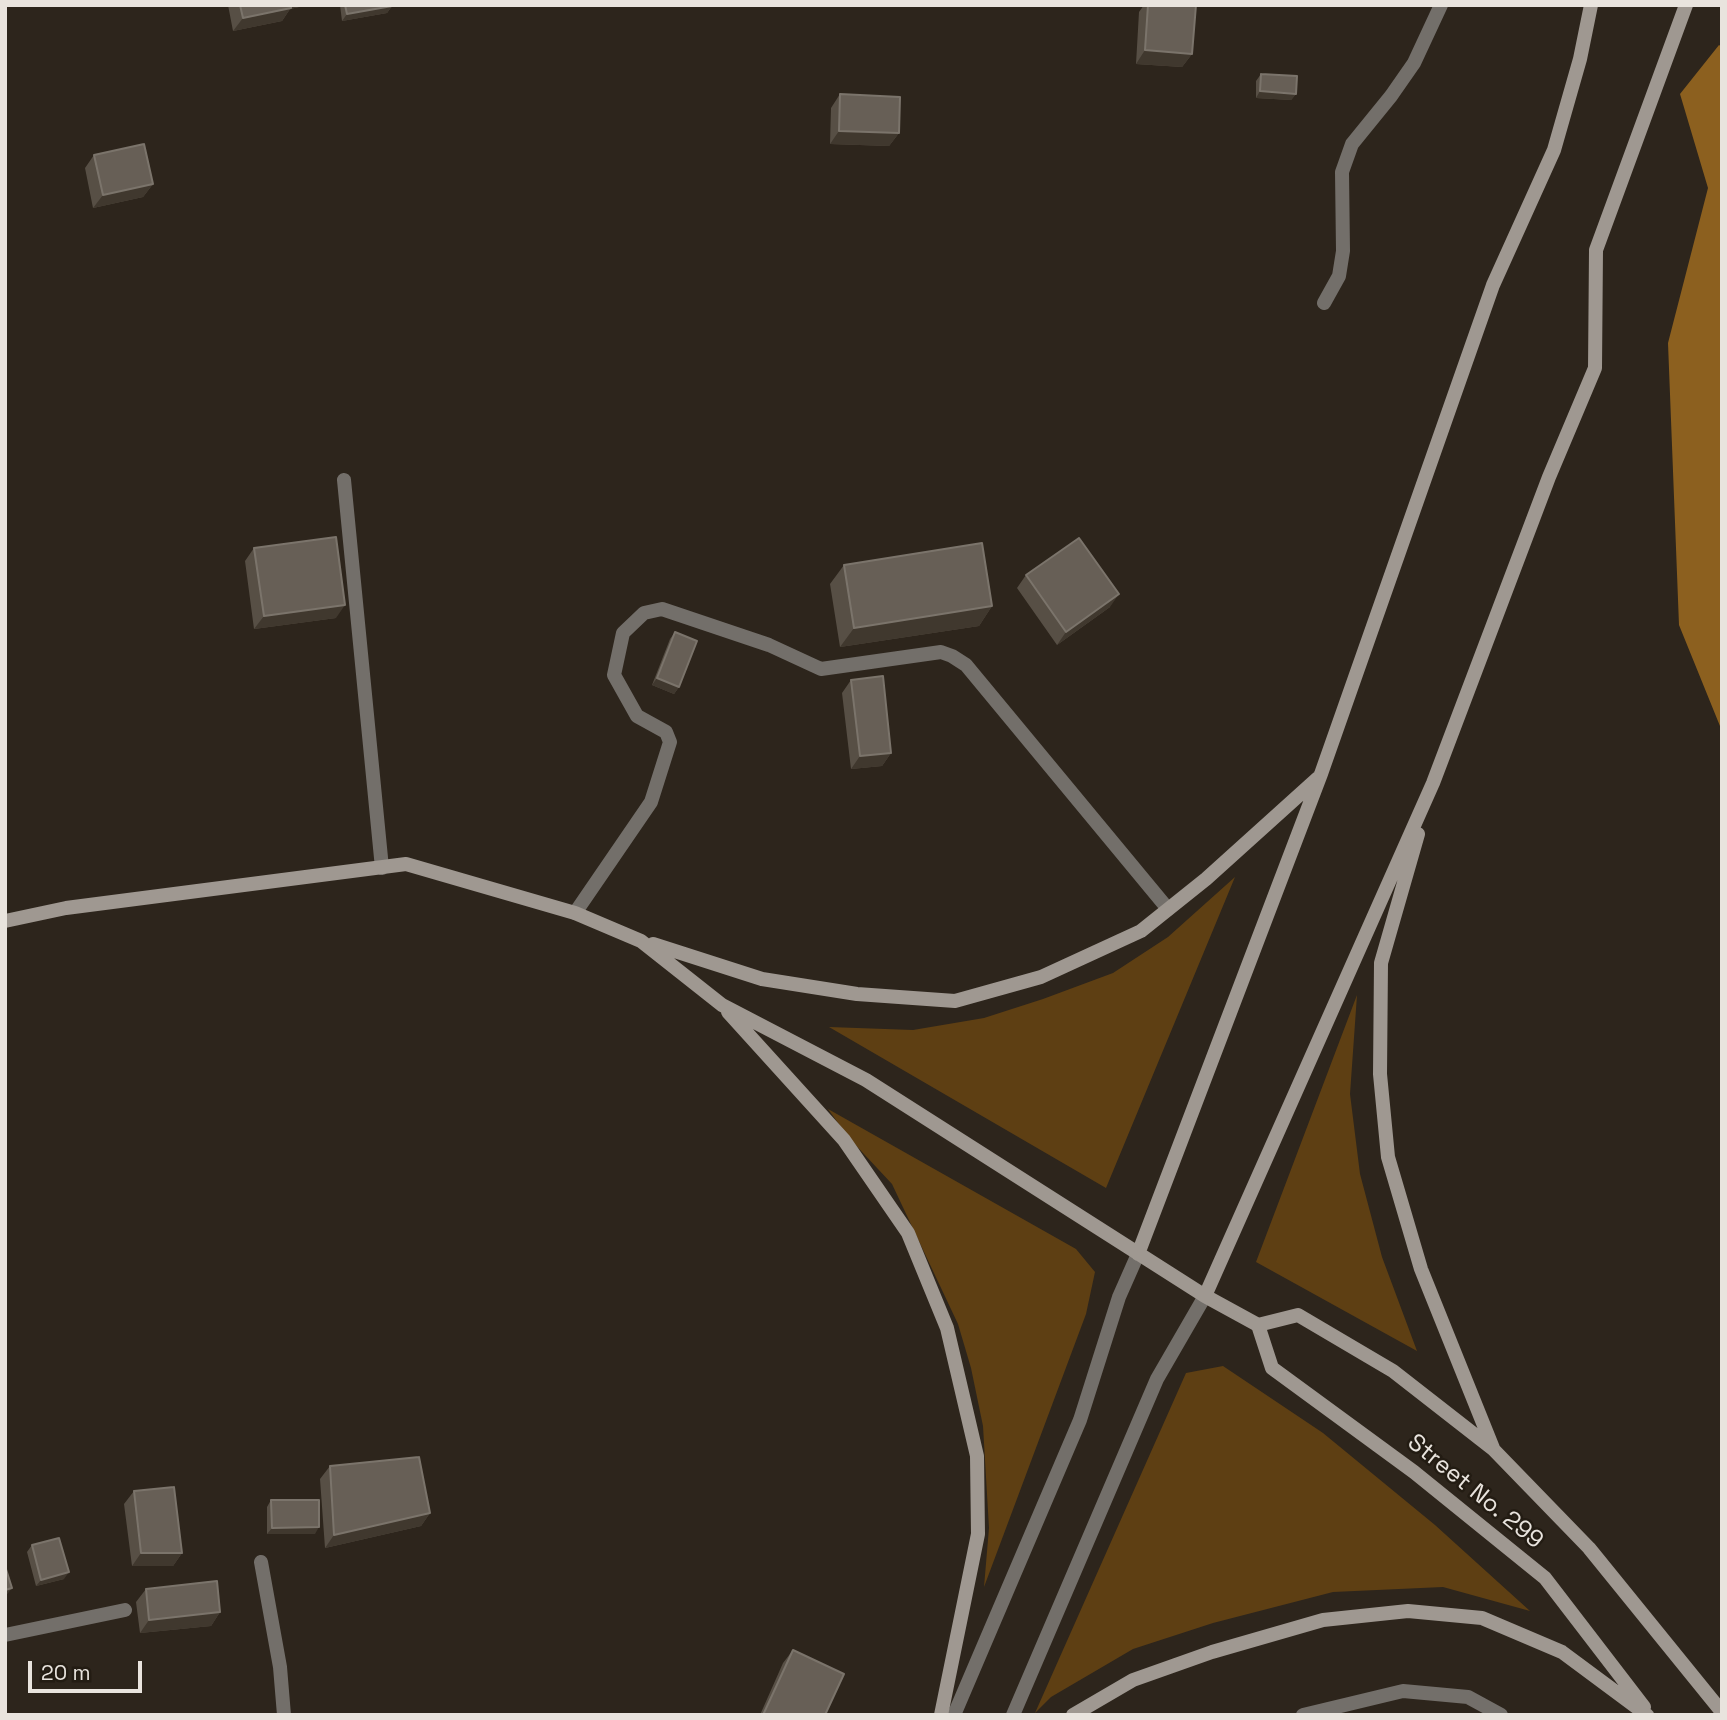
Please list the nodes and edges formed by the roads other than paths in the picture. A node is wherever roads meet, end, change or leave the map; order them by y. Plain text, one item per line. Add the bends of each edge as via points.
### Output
1 (1441, 5) edge
2 (1591, 5) edge
3 (1686, 5) edge
4 (1324, 303) dead end
5 (344, 480) dead end
6 (1321, 774) junction
7 (1433, 783) junction
8 (382, 867) junction
9 (1168, 909) junction
10 (575, 913) junction
11 (5, 921) edge
12 (641, 941) junction
13 (722, 1005) junction
14 (1138, 1254) junction
15 (1205, 1296) junction
16 (1258, 1325) junction
17 (1493, 1449) junction
18 (261, 1562) dead end
19 (125, 1610) dead end
20 (5, 1635) edge
21 (1722, 1712) edge
22 (284, 1715) edge
23 (941, 1715) edge
24 (954, 1715) edge
25 (1013, 1715) edge
26 (1073, 1715) edge
27 (1303, 1715) edge
28 (1501, 1715) edge
29 (1648, 1715) edge

1 - 4 street via 1414,63 1352,144 1342,172 1339,276
2 - 6 street via 1554,150 1493,285
3 - 7 street via 1596,250 1595,368
5 - 8 street
6 - 9 street
6 - 14 street
7 - 15 street
7 - 17 street via 1381,963 1380,1074 1388,1157 1420,1269
8 - 10 street via 406,864
8 - 11 street via 66,908
9 - 10 street via 971,671 952,656 941,652 821,669 769,645 662,609 645,613 623,633 614,676 637,716 666,732 670,742 651,802
9 - 12 street via 1141,931 1041,977 955,1001 857,994 762,979
10 - 12 street
12 - 13 street
13 - 14 street via 866,1080
13 - 23 street via 844,1140 908,1233 947,1328 977,1456 978,1534
14 - 15 street
14 - 24 street via 1118,1297 1080,1420
15 - 16 street
15 - 25 street via 1157,1379
16 - 17 street via 1298,1315 1393,1371
16 - 29 street, Street No. 299 via 1272,1368 1415,1472 1545,1578
17 - 21 street via 1589,1548
18 - 22 street
19 - 20 street
26 - 29 street via 1133,1681 1212,1652 1322,1620 1408,1611 1482,1618 1528,1637 1562,1652
27 - 28 street via 1403,1691 1468,1697

